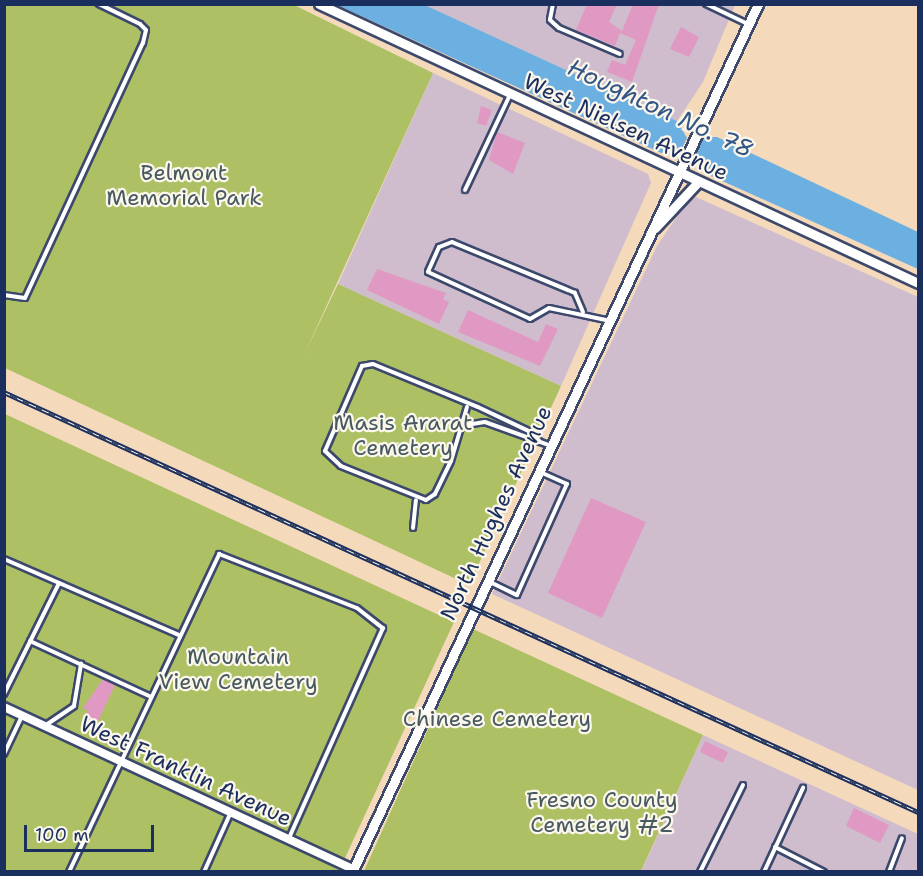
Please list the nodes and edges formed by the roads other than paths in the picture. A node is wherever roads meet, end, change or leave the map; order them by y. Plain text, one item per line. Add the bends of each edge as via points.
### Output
1 (99, 4) edge
2 (318, 4) edge
3 (553, 4) edge
4 (706, 4) edge
5 (758, 4) edge
6 (749, 25) junction
7 (620, 54) dead end
8 (510, 94) junction
9 (677, 172) junction
10 (698, 182) junction
11 (465, 190) dead end
12 (639, 253) junction
13 (918, 283) edge
14 (4, 295) edge
15 (583, 312) junction
16 (606, 320) junction
17 (467, 407) junction
18 (465, 425) junction
19 (544, 443) junction
20 (537, 470) junction
21 (416, 500) junction
22 (413, 528) dead end
23 (4, 559) edge
24 (486, 580) junction
25 (59, 583) junction
26 (179, 635) junction
27 (30, 641) junction
28 (81, 664) junction
29 (4, 694) edge
30 (151, 697) junction
31 (4, 707) edge
32 (23, 715) junction
33 (45, 726) junction
34 (4, 754) edge
35 (121, 761) junction
36 (743, 785) dead end
37 (803, 788) dead end
38 (231, 812) junction
39 (902, 838) dead end
40 (289, 839) junction
41 (775, 847) junction
42 (352, 870) edge
43 (69, 872) edge
44 (204, 872) edge
45 (700, 872) edge
46 (764, 872) edge
47 (824, 872) edge
48 (889, 872) edge

1 - 14 lane via 140,24 146,30 143,43 25,298
2 - 8 street, West Nielsen Avenue
3 - 7 lane via 550,20 559,28
4 - 6 lane
5 - 6 street, North Hughes Avenue
6 - 9 street, North Hughes Avenue
8 - 9 street, West Nielsen Avenue
8 - 11 lane
9 - 10 street, West Nielsen Avenue
9 - 12 street, North Hughes Avenue
10 - 12 street via 667,212
10 - 13 street, West Nielsen Avenue
12 - 16 street, North Hughes Avenue
15 - 15 lane via 549,308 530,319 428,273 439,247 452,242 575,293
15 - 16 lane
16 - 19 street, North Hughes Avenue
17 - 18 lane
17 - 19 lane via 533,433
17 - 21 lane via 388,369 362,366 326,451 341,466
18 - 19 lane via 485,422
18 - 21 lane via 435,494
19 - 20 street, North Hughes Avenue
20 - 24 street, North Hughes Avenue
20 - 24 lane via 567,484 517,595
21 - 22 lane
23 - 25 lane
24 - 42 street, North Hughes Avenue
25 - 26 lane
25 - 27 lane
26 - 30 lane
26 - 40 lane via 213,558 223,554 330,602 357,608 383,628
27 - 28 lane
27 - 29 lane
28 - 30 lane
28 - 33 lane via 74,706
30 - 35 lane
31 - 32 street, West Franklin Avenue
32 - 33 street, West Franklin Avenue
32 - 34 lane
33 - 35 street, West Franklin Avenue
35 - 38 street, West Franklin Avenue
35 - 43 lane
36 - 45 lane
37 - 41 lane
38 - 40 street, West Franklin Avenue
38 - 44 lane
39 - 48 lane
40 - 42 street, West Franklin Avenue
41 - 46 lane
41 - 47 lane

